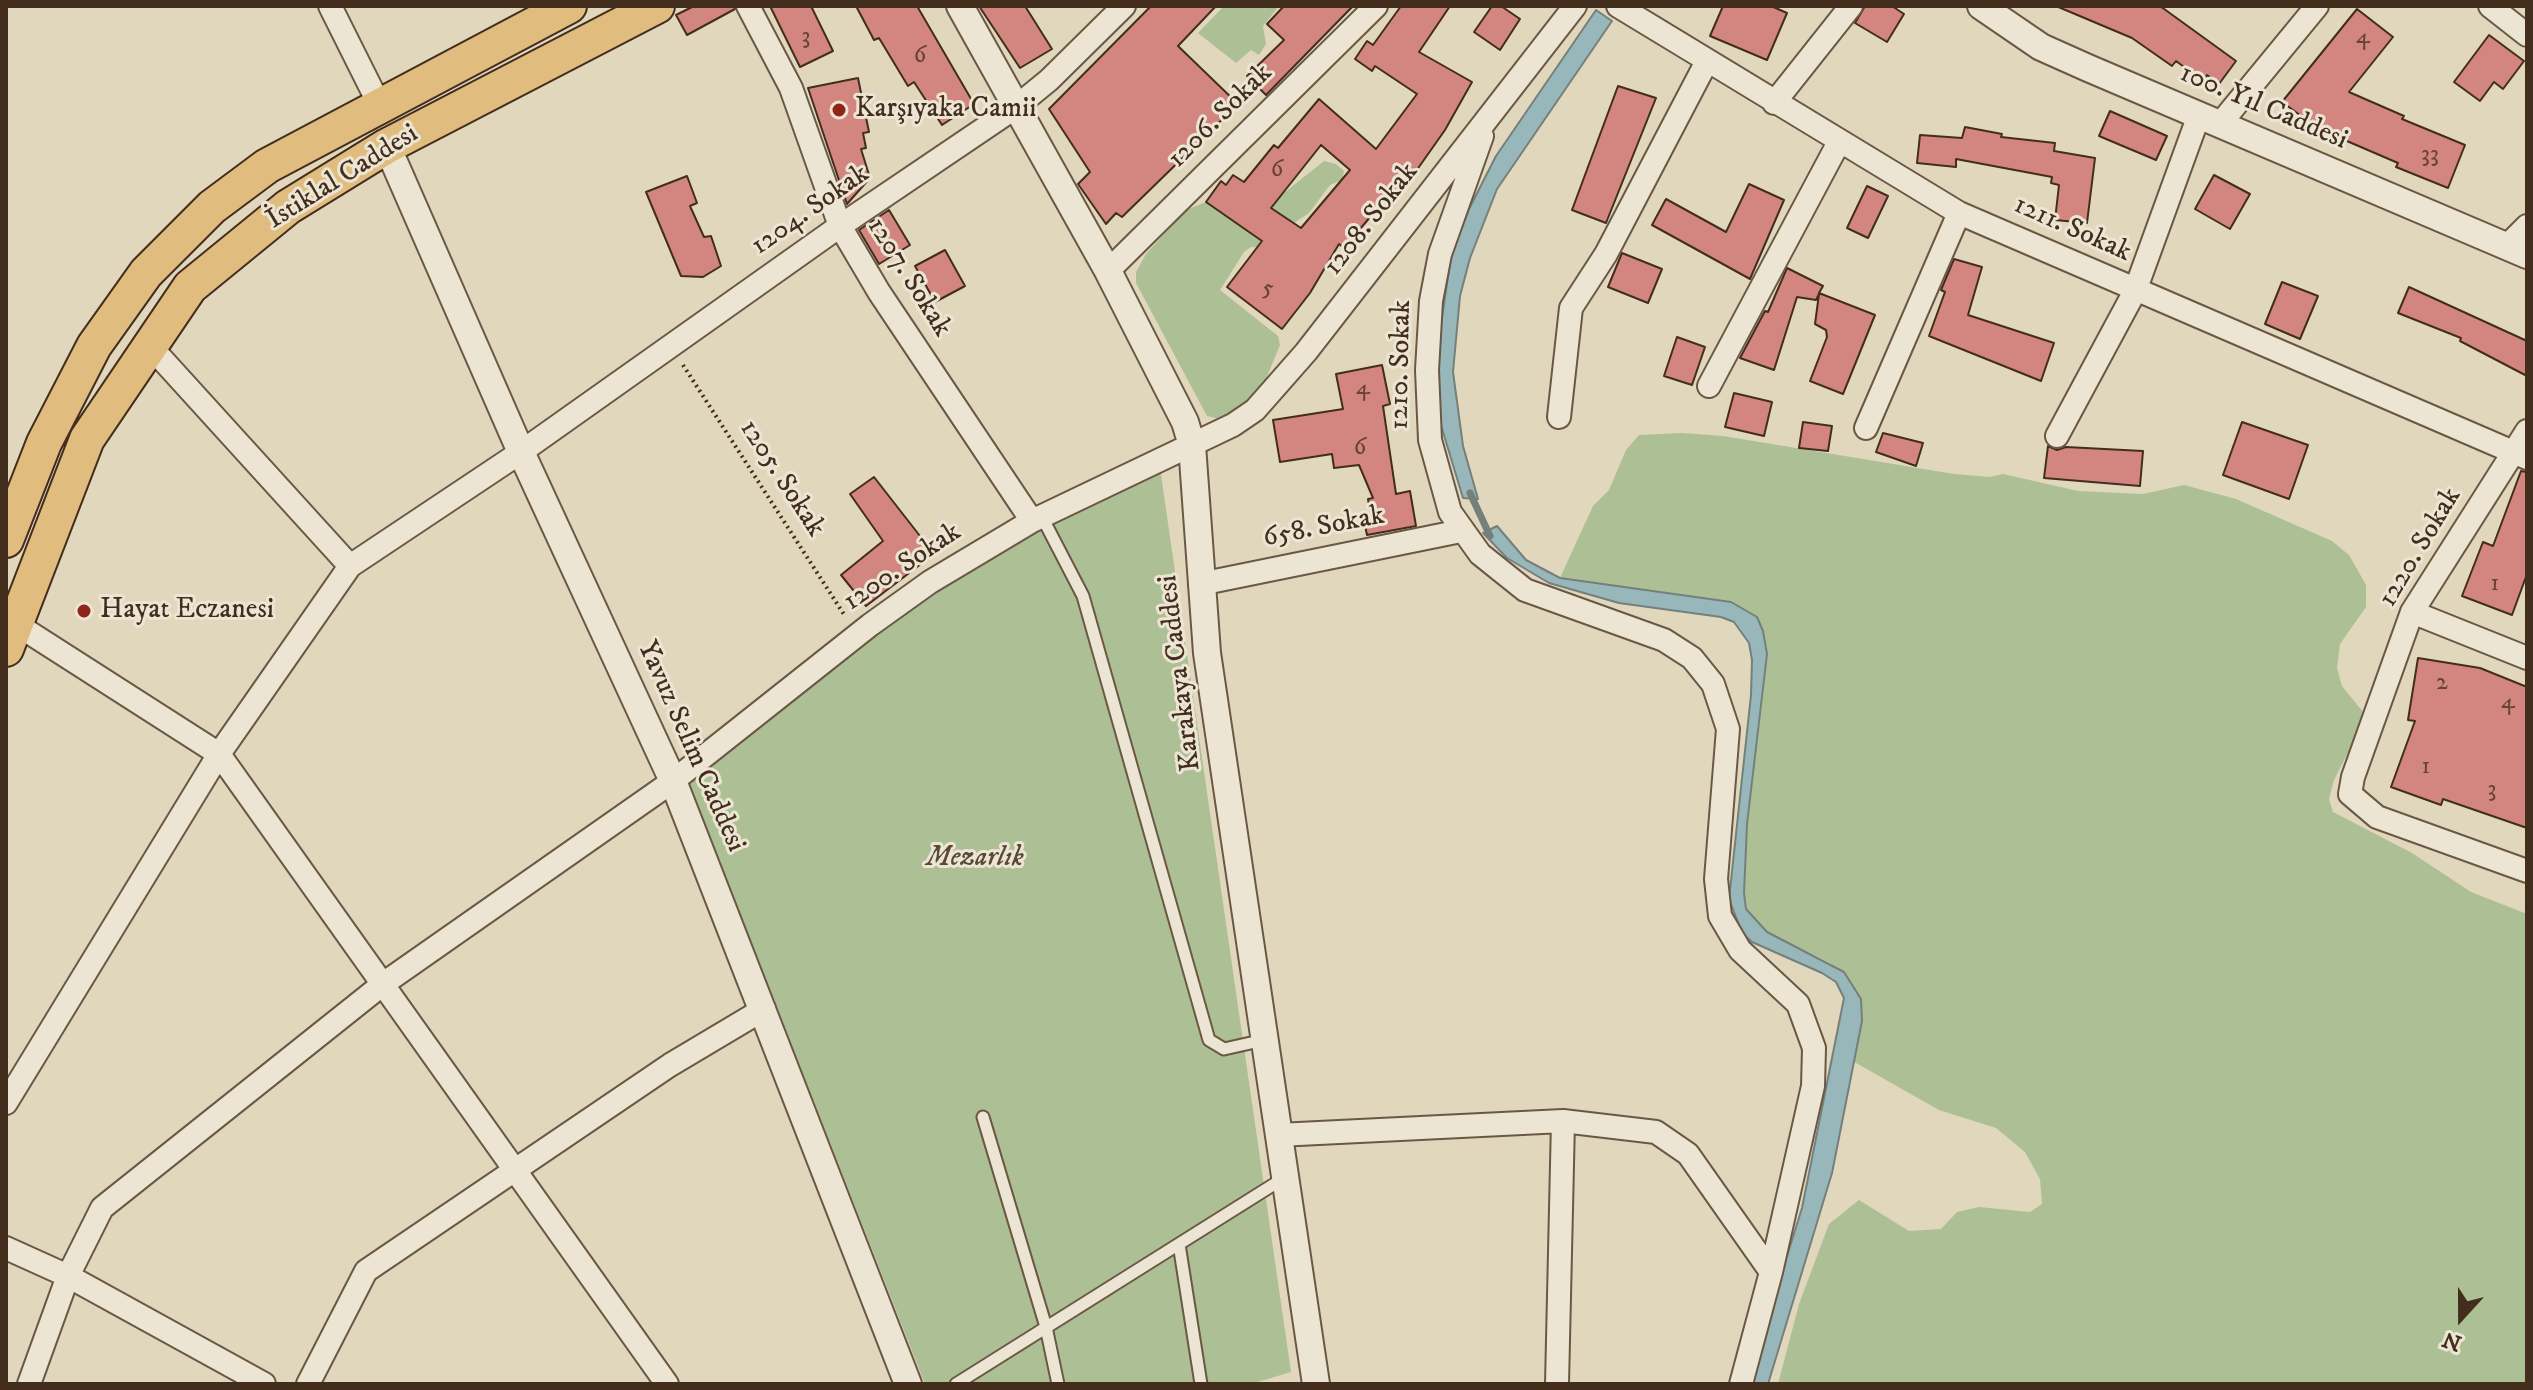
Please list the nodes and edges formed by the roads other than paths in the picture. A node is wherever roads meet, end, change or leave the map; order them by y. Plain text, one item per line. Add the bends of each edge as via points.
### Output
1 (330, 6) edge
2 (569, 6) edge
3 (657, 6) edge
4 (748, 6) edge
5 (960, 6) edge
6 (1124, 6) edge
7 (1376, 6) edge
8 (1575, 6) edge
9 (1851, 6) edge
10 (1982, 6) edge
11 (2317, 6) edge
12 (2490, 6) edge
13 (1623, 10) edge
14 (2527, 35) edge
15 (1706, 63) junction
16 (1774, 103) junction
17 (379, 104) junction
18 (1016, 107) junction
19 (1489, 116) junction
20 (2210, 120) junction
21 (1839, 142) junction
22 (387, 146) junction
23 (1959, 213) junction
24 (840, 226) junction
25 (2527, 226) edge
26 (2517, 251) edge
27 (1108, 271) junction
28 (2135, 291) junction
29 (150, 346) junction
30 (1709, 386) dead end
31 (1559, 417) dead end
32 (1866, 428) dead end
33 (2527, 431) edge
34 (2057, 436) dead end
35 (1192, 445) junction
36 (521, 452) junction
37 (2521, 455) edge
38 (1037, 519) junction
39 (1461, 531) junction
40 (6, 540) edge
41 (350, 566) junction
42 (1200, 584) junction
43 (2412, 612) junction
44 (11, 637) edge
45 (2527, 658) edge
46 (219, 754) junction
47 (673, 781) junction
48 (2527, 871) edge
49 (383, 984) junction
50 (764, 1009) junction
51 (1264, 1040) junction
52 (6, 1103) edge
53 (983, 1117) dead end
54 (1563, 1121) junction
55 (1278, 1135) junction
56 (516, 1167) junction
57 (1285, 1178) junction
58 (1179, 1244) junction
59 (6, 1248) edge
60 (1771, 1272) junction
61 (68, 1276) junction
62 (1046, 1327) junction
63 (1310, 1382) edge
64 (29, 1384) edge
65 (264, 1384) edge
66 (308, 1384) edge
67 (667, 1384) edge
68 (908, 1384) edge
69 (956, 1384) edge
70 (1058, 1384) edge
71 (1201, 1384) edge
72 (1557, 1384) edge
73 (1741, 1384) edge

1 - 17 street
2 - 17 main road, İstiklal Caddesi
3 - 22 main road, İstiklal Caddesi
4 - 24 street, 1207. Sokak via 791,88
5 - 18 street, Karakaya Caddesi
6 - 18 street, 1204. Sokak
7 - 27 street, 1206. Sokak
8 - 19 street, 1208. Sokak
9 - 16 street
10 - 20 street, 100. Yıl Caddesi via 2041,47
11 - 20 street
12 - 14 street
13 - 15 street, 1211. Sokak
15 - 16 street, 1211. Sokak
15 - 31 street via 1606,254 1571,308
16 - 21 street, 1211. Sokak
17 - 40 main road, İstiklal Caddesi via 239,184 146,273 94,346 64,400
18 - 24 street, 1204. Sokak
18 - 27 street, Karakaya Caddesi
19 - 35 street, 1208. Sokak via 1276,388 1233,425
19 - 39 street, 1210. Sokak via 1440,254 1429,329 1430,440 1444,494
20 - 26 street, 100. Yıl Caddesi
20 - 28 street
21 - 23 street, 1211. Sokak
21 - 30 street
22 - 29 main road, İstiklal Caddesi via 288,207 190,287
22 - 36 street, Yavuz Selim Caddesi
23 - 28 street, 1211. Sokak
23 - 32 street
24 - 36 street, 1204. Sokak
24 - 38 street, 1207. Sokak via 879,292
25 - 26 street
27 - 35 street, Karakaya Caddesi
28 - 34 street
28 - 37 street, 1211. Sokak
29 - 41 street
29 - 44 main road, İstiklal Caddesi via 87,439
33 - 37 street, 1220. Sokak
35 - 38 street, 1200. Sokak
35 - 42 street, Karakaya Caddesi
36 - 41 street, 1204. Sokak
36 - 47 street, Yavuz Selim Caddesi
37 - 43 street, 1220. Sokak
38 - 47 street, 1200. Sokak via 930,582
38 - 51 lane via 1083,596 1209,1040 1224,1049
39 - 42 street, 658. Sokak
39 - 60 street, 1210. Sokak via 1499,572 1525,590 1664,640 1698,664 1721,698 1728,729 1716,879 1720,916 1740,950 1798,1004 1814,1048 1813,1086
41 - 46 street
42 - 51 street, Karakaya Caddesi
43 - 45 street
43 - 48 street, 1220. Sokak via 2350,794 2377,817
44 - 46 street
46 - 49 street
46 - 52 street
47 - 49 street, 1200. Sokak
47 - 50 street, Yavuz Selim Caddesi
49 - 56 street
49 - 61 street, 1200. Sokak via 102,1208
50 - 56 street
50 - 68 street, Yavuz Selim Caddesi
51 - 55 street, Karakaya Caddesi
53 - 62 lane
54 - 55 street
54 - 60 street via 1639,1127 1673,1140
54 - 72 street
55 - 57 street, Karakaya Caddesi
56 - 66 street via 366,1271
56 - 67 street
57 - 58 lane
57 - 63 street, Karakaya Caddesi
58 - 62 lane
58 - 71 lane
59 - 61 street
60 - 73 street, 1210. Sokak
61 - 64 street, 1200. Sokak
61 - 65 street
62 - 69 lane
62 - 70 lane

